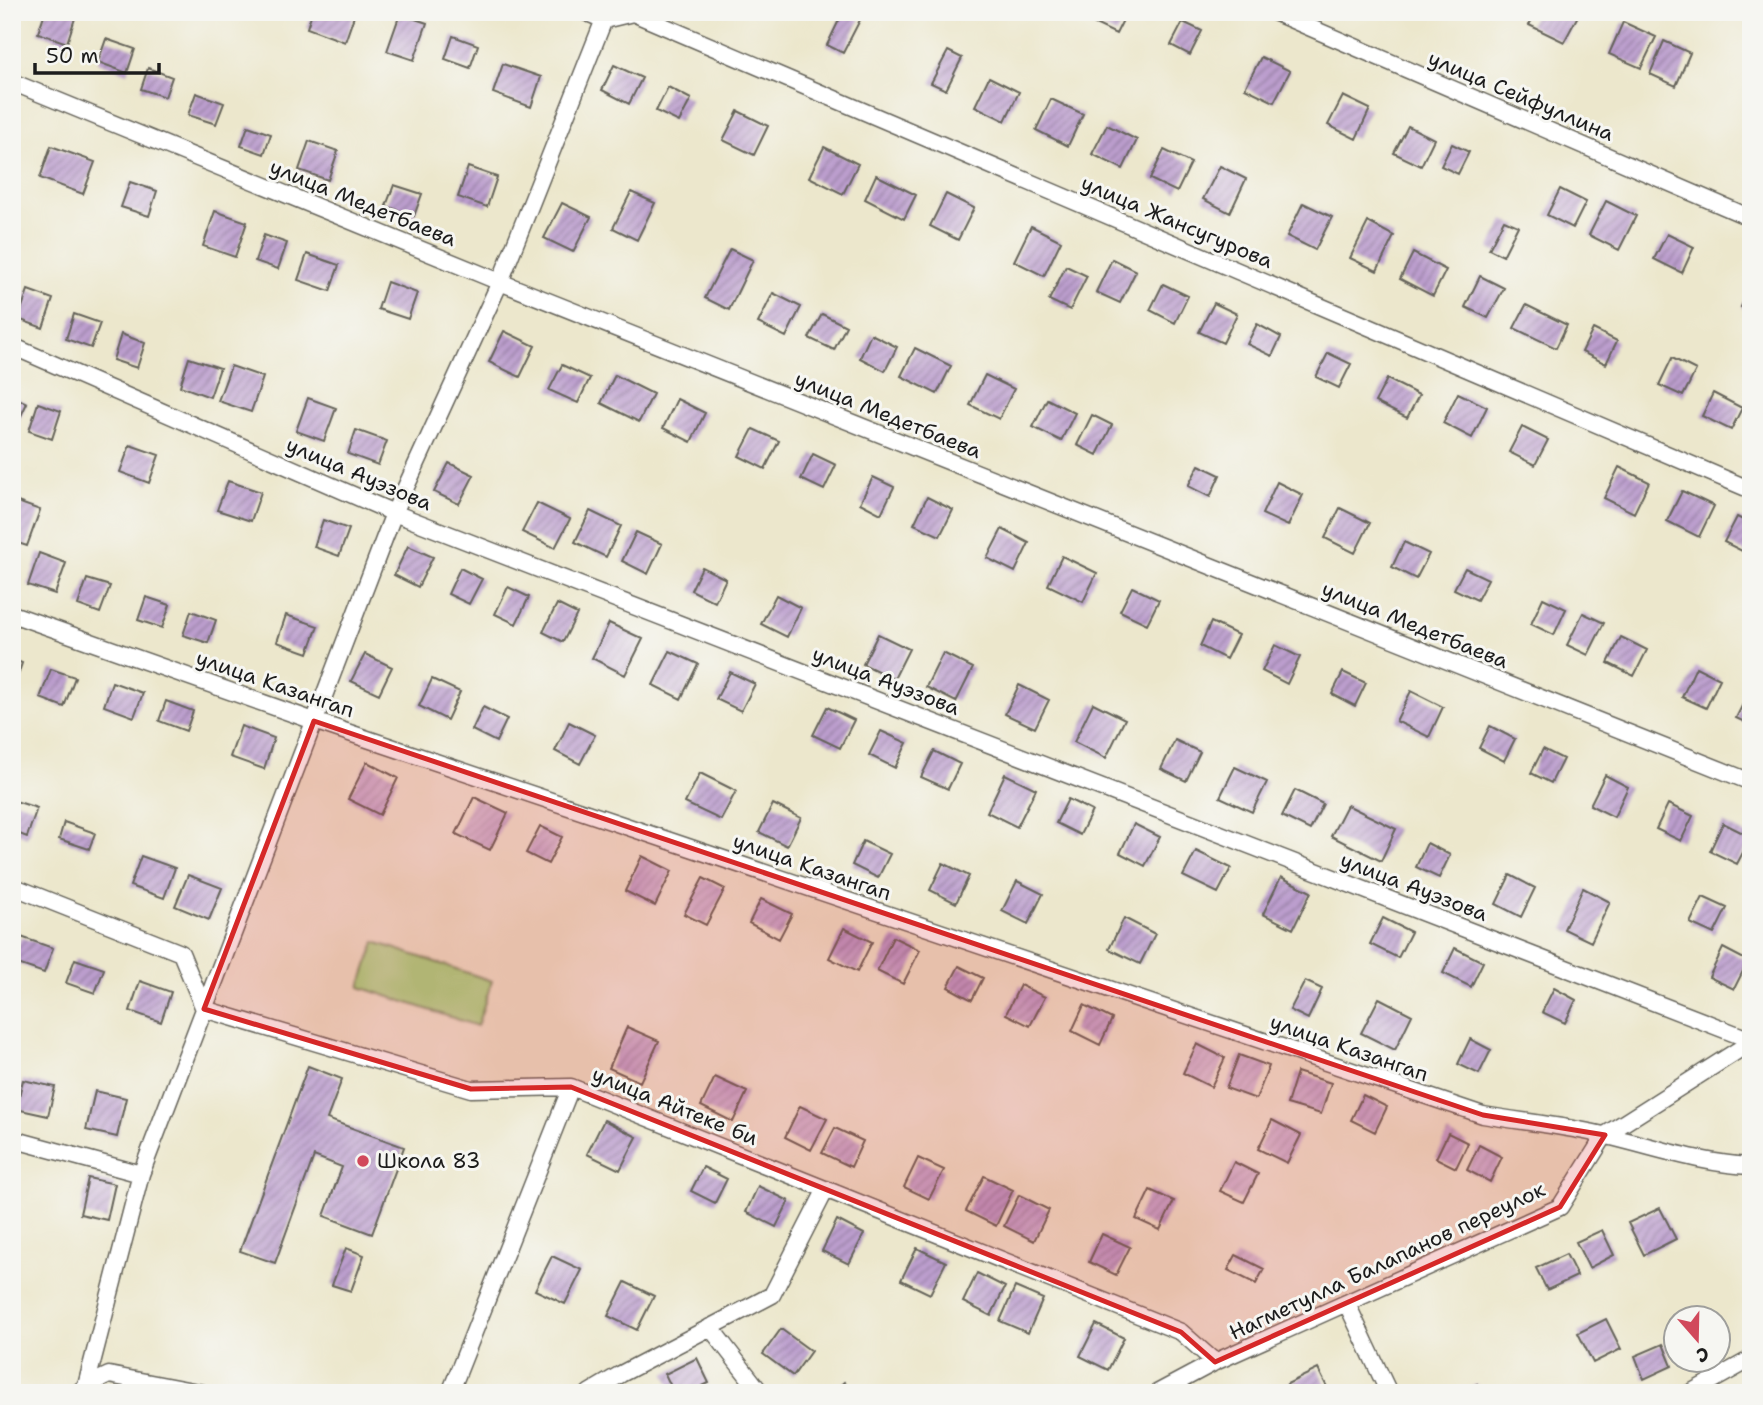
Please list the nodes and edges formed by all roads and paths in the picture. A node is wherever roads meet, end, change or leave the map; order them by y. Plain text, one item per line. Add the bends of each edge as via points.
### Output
1 (585, 12) edge
2 (1274, 12) edge
3 (605, 16) edge
4 (12, 82) edge
5 (1751, 218) edge
6 (500, 282) junction
7 (12, 346) edge
8 (1751, 489) edge
9 (394, 513) junction
10 (12, 614) edge
11 (314, 721) junction
12 (1751, 782) edge
13 (12, 887) edge
14 (204, 1009) junction
15 (1751, 1041) edge
16 (570, 1087) junction
17 (1605, 1135) junction
18 (12, 1139) edge
19 (1751, 1166) edge
20 (141, 1174) junction
21 (826, 1189) junction
22 (1347, 1304) junction
23 (710, 1327) junction
24 (1751, 1359) edge
25 (1215, 1362) junction
26 (82, 1390) edge
27 (203, 1393) edge
28 (450, 1393) edge
29 (589, 1393) edge
30 (761, 1393) edge
31 (1157, 1393) edge
32 (1389, 1393) edge
33 (1690, 1393) edge

1 - 3 street
2 - 5 street, улица Сейфуллина
3 - 6 street
3 - 8 street, улица Жансугурова via 633,13
4 - 6 street, улица Медетбаева
6 - 9 street
6 - 12 street, улица Медетбаева
7 - 9 street, улица Ауэзова
9 - 11 street
9 - 15 street, улица Ауэзова
10 - 11 street, улица Казангап
11 - 14 street
11 - 17 street, улица Казангап via 1483,1115
13 - 14 street via 181,953
14 - 16 street, улица Айтеке би via 471,1089
14 - 20 street
15 - 17 street
16 - 21 street, улица Айтеке би
16 - 28 street
17 - 19 street, улица Казангап via 1667,1152
17 - 22 street, Нагметулла Балапанов переулок via 1560,1207
18 - 20 street
20 - 26 street
21 - 23 street via 772,1295
21 - 25 street, улица Айтеке би via 1181,1332
22 - 25 street, Нагметулла Балапанов переулок
22 - 32 street
23 - 29 street
23 - 30 street
24 - 33 street
25 - 31 street, Нагметулла Балапанов переулок
26 - 27 street via 109,1375

